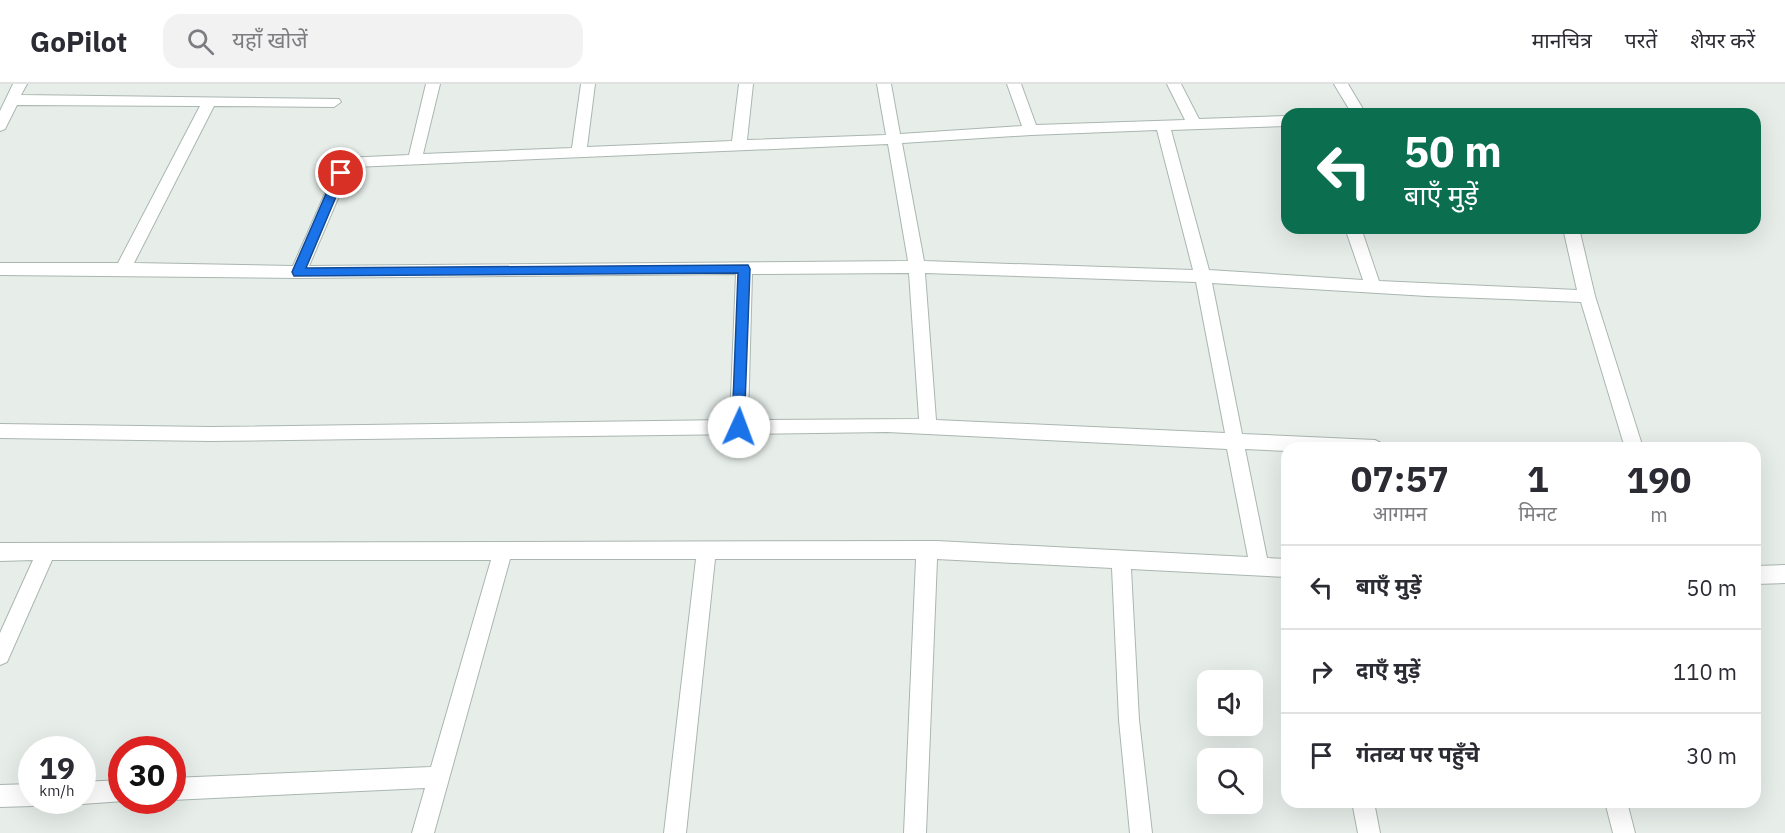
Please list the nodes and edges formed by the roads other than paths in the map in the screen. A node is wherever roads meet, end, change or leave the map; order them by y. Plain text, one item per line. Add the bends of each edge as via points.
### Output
1 (20, 84) edge
2 (145, 84) edge
3 (433, 84) edge
4 (588, 84) edge
5 (746, 84) edge
6 (884, 84) edge
7 (1014, 84) edge
8 (1174, 84) edge
9 (1341, 84) edge
10 (12, 100) junction
11 (135, 100) junction
12 (209, 101) junction
13 (334, 102) dead end
14 (1355, 108) edge
15 (1281, 121) edge
16 (1194, 124) junction
17 (0, 126) edge
18 (1163, 126) junction
19 (1031, 130) junction
20 (895, 139) junction
21 (739, 145) junction
22 (579, 152) junction
23 (415, 158) junction
24 (1355, 234) edge
25 (1572, 234) edge
26 (917, 267) junction
27 (0, 269) edge
28 (123, 269) junction
29 (744, 269) junction
30 (298, 272) junction
31 (1203, 276) junction
32 (1373, 287) junction
33 (1587, 296) junction
34 (739, 427) junction
35 (928, 427) junction
36 (0, 431) edge
37 (1235, 442) junction
38 (1633, 442) edge
39 (1281, 444) edge
40 (926, 550) junction
41 (706, 551) junction
42 (0, 552) edge
43 (503, 552) junction
44 (46, 554) junction
45 (1121, 559) junction
46 (1258, 566) junction
47 (1281, 568) edge
48 (1761, 574) edge
49 (1785, 574) edge
50 (0, 655) edge
51 (439, 777) junction
52 (186, 788) edge
53 (18, 795) edge
54 (0, 796) edge
55 (1364, 808) edge
56 (1618, 808) edge
57 (423, 833) edge
58 (675, 833) edge
59 (915, 833) edge
60 (1141, 833) edge
61 (1369, 833) edge
62 (1624, 833) edge

1 - 10 street
2 - 11 street
3 - 23 street
4 - 22 street
5 - 21 street
6 - 20 street
7 - 19 street
8 - 16 street
9 - 14 street
10 - 11 street
10 - 17 street
11 - 12 street
12 - 13 street
12 - 28 street
15 - 16 street
16 - 18 street
18 - 19 street
18 - 31 street
19 - 20 street
20 - 21 street
20 - 26 street
21 - 22 street
22 - 23 street
23 - 30 street via 350,162 341,173
24 - 32 street
25 - 33 street
26 - 29 street
26 - 31 street
26 - 35 street
27 - 28 street
28 - 30 street
29 - 30 street
29 - 34 street
31 - 32 street
31 - 37 street
32 - 33 street
33 - 38 street
34 - 35 street
34 - 36 street via 210,434
35 - 37 street
37 - 39 street
37 - 46 street
40 - 41 street
40 - 45 street
40 - 59 street
41 - 43 street
41 - 58 street
42 - 44 street
43 - 44 street
43 - 51 street
44 - 50 street
45 - 46 street
45 - 60 street
46 - 47 street
48 - 49 street
51 - 52 street
51 - 57 street
53 - 54 street
55 - 61 street
56 - 62 street

